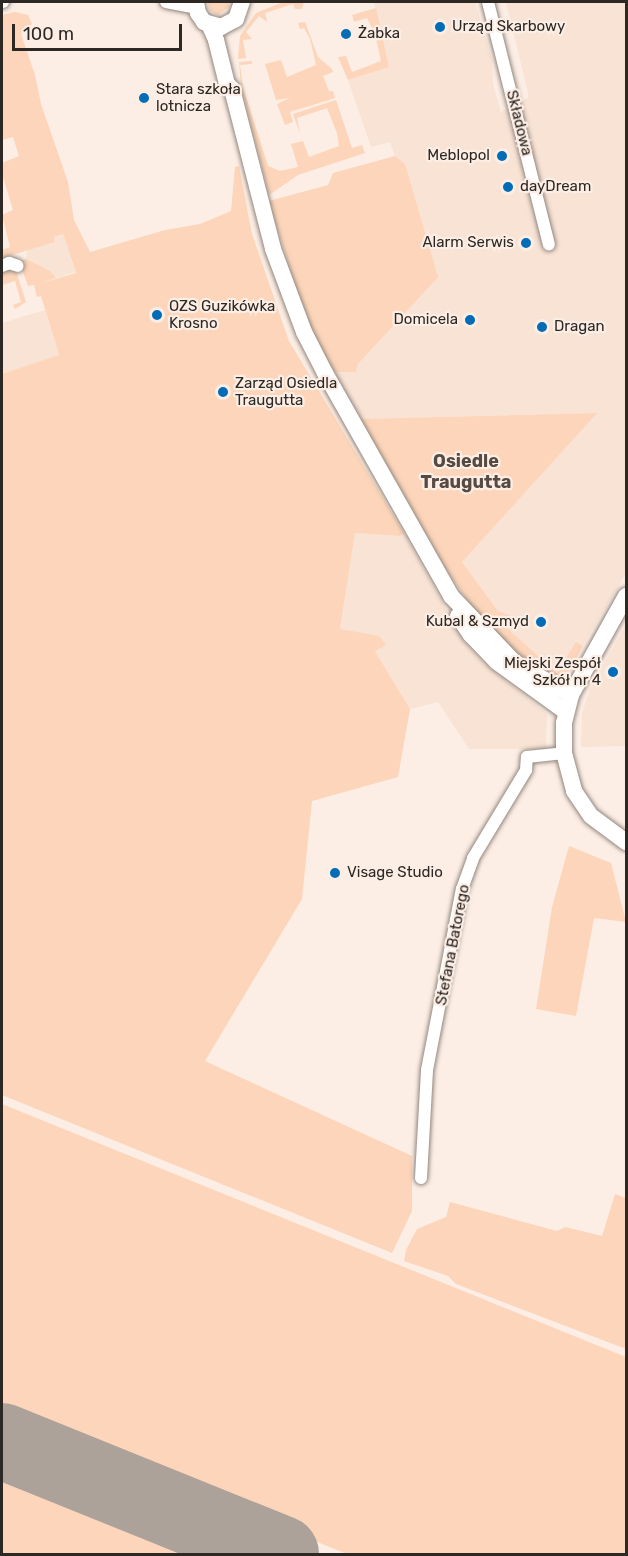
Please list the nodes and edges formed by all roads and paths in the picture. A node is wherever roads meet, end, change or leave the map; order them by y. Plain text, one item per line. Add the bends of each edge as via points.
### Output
1 (166, 2) edge
2 (488, 2) edge
3 (245, 3) edge
4 (196, 5) edge
5 (232, 22) junction
6 (209, 24) junction
7 (232, 89) junction
8 (549, 244) dead end
9 (2, 266) edge
10 (18, 266) dead end
11 (451, 596) junction
12 (627, 596) edge
13 (571, 695) junction
14 (566, 712) junction
15 (564, 753) junction
16 (627, 842) edge
17 (421, 1178) dead end

1 - 4 street
2 - 8 street, Składowa
3 - 5 street
4 - 6 street via 201,18
5 - 6 street via 221,27
5 - 7 street via 228,35
6 - 7 street via 227,84
7 - 11 street via 273,249 304,332
9 - 10 street
11 - 13 street via 513,662
11 - 14 street via 453,607 471,635 497,662
12 - 13 street
13 - 14 street
14 - 15 street
15 - 16 street via 574,791 591,816
15 - 17 street, Stefana Batorego via 527,757 526,770 473,858 462,890 427,1070

